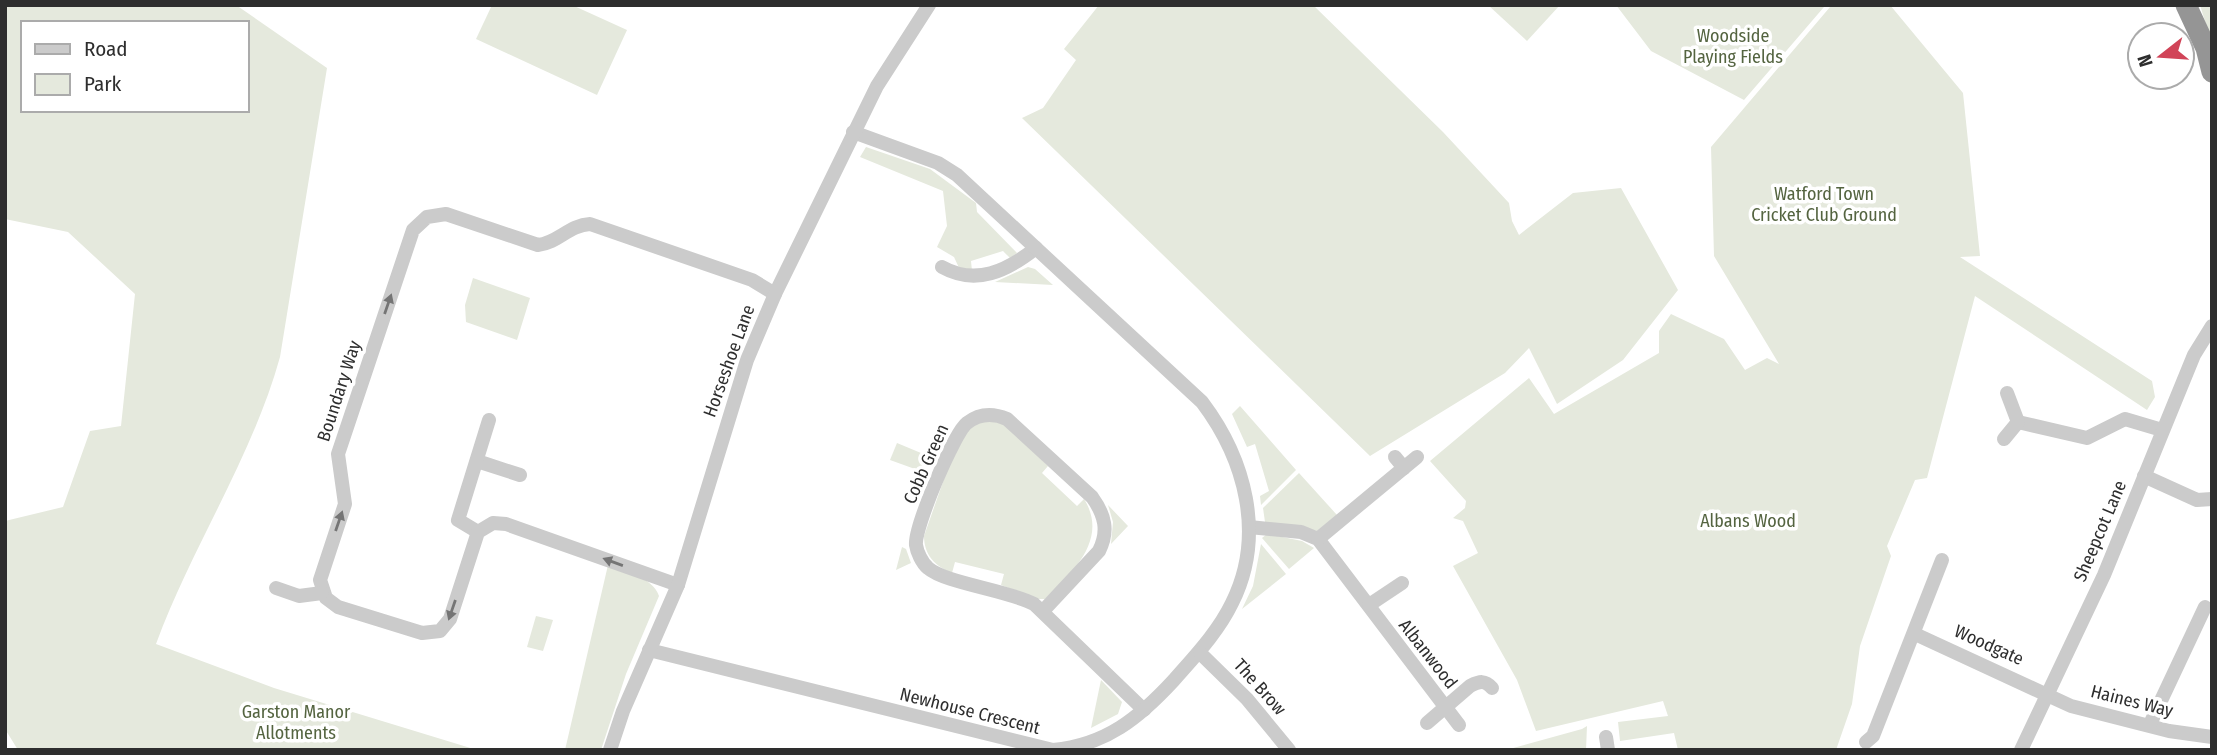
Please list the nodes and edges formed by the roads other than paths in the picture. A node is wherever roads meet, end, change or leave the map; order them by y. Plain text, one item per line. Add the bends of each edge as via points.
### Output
1 (929, 5) edge
2 (2186, 5) edge
3 (2212, 72) edge
4 (853, 132) junction
5 (1035, 248) junction
6 (942, 267) dead end
7 (775, 294) junction
8 (2212, 326) edge
9 (2007, 393) dead end
10 (489, 420) dead end
11 (2018, 422) junction
12 (2162, 430) junction
13 (2004, 439) dead end
14 (1418, 457) dead end
15 (477, 461) junction
16 (520, 475) dead end
17 (2144, 476) junction
18 (2212, 499) edge
19 (1249, 527) junction
20 (478, 532) junction
21 (1318, 539) junction
22 (1942, 560) dead end
23 (1402, 583) dead end
24 (677, 586) junction
25 (276, 588) dead end
26 (323, 593) junction
27 (1369, 605) junction
28 (2204, 607) dead end
29 (1043, 611) junction
30 (1915, 634) junction
31 (649, 650) junction
32 (1200, 653) junction
33 (1492, 688) dead end
34 (2046, 695) junction
35 (1446, 707) junction
36 (1144, 710) junction
37 (1427, 723) dead end
38 (2150, 724) junction
39 (1459, 725) dead end
40 (2212, 737) edge
41 (1866, 742) dead end
42 (610, 750) edge
43 (1289, 750) edge
44 (2021, 750) edge

1 - 4 street, Horseshoe Lane
2 - 3 highway
4 - 5 street, Newhouse Crescent via 938,163 957,175
4 - 7 street, Horseshoe Lane
5 - 6 street via 986,276 959,276
5 - 19 street, Newhouse Crescent via 1202,402 1231,447 1241,474
7 - 24 street, Horseshoe Lane via 747,360
26 -> 7 street, Boundary Way via 322,569 345,503 338,454 419,222 446,214 538,245 553,242 575,227 590,225 733,273
8 - 12 street, Sheepcot Lane via 2194,355
9 - 11 street
10 - 15 street
11 - 12 street via 2082,438 2125,419
11 - 13 street
12 - 17 street, Sheepcot Lane
14 - 21 street via 1400,462
15 - 16 street
15 - 20 street via 458,520
17 - 18 street via 2197,500
17 - 34 street, Sheepcot Lane via 2104,575
19 - 21 street via 1301,532
19 - 32 street, Newhouse Crescent via 1233,603
24 -> 20 street via 506,524 493,523
20 -> 26 street via 450,619 440,631 422,633 338,607
21 - 27 street, Albanwood
22 - 30 street
23 - 27 street
24 - 31 street, Horseshoe Lane
25 - 26 street via 299,596
27 - 35 street, Albanwood
28 - 38 street
29 - 29 street, Cobb Green via 1017,595 928,568 916,547 916,535 958,431 975,418 997,415 1007,419 1102,511 1105,540 1099,551
29 - 36 street, Cobb Green
30 - 34 street, Woodgate
30 - 41 street via 1873,736
31 - 36 street, Newhouse Crescent via 1053,750 1100,740
31 - 42 street, Horseshoe Lane
32 - 36 street, Newhouse Crescent
32 - 43 street, The Brow via 1247,699
33 - 35 street via 1479,681
34 - 38 street, Haines Way via 2071,706
34 - 44 street, Sheepcot Lane
35 - 37 street
35 - 39 street, Albanwood
38 - 40 street, Haines Way via 2169,732

